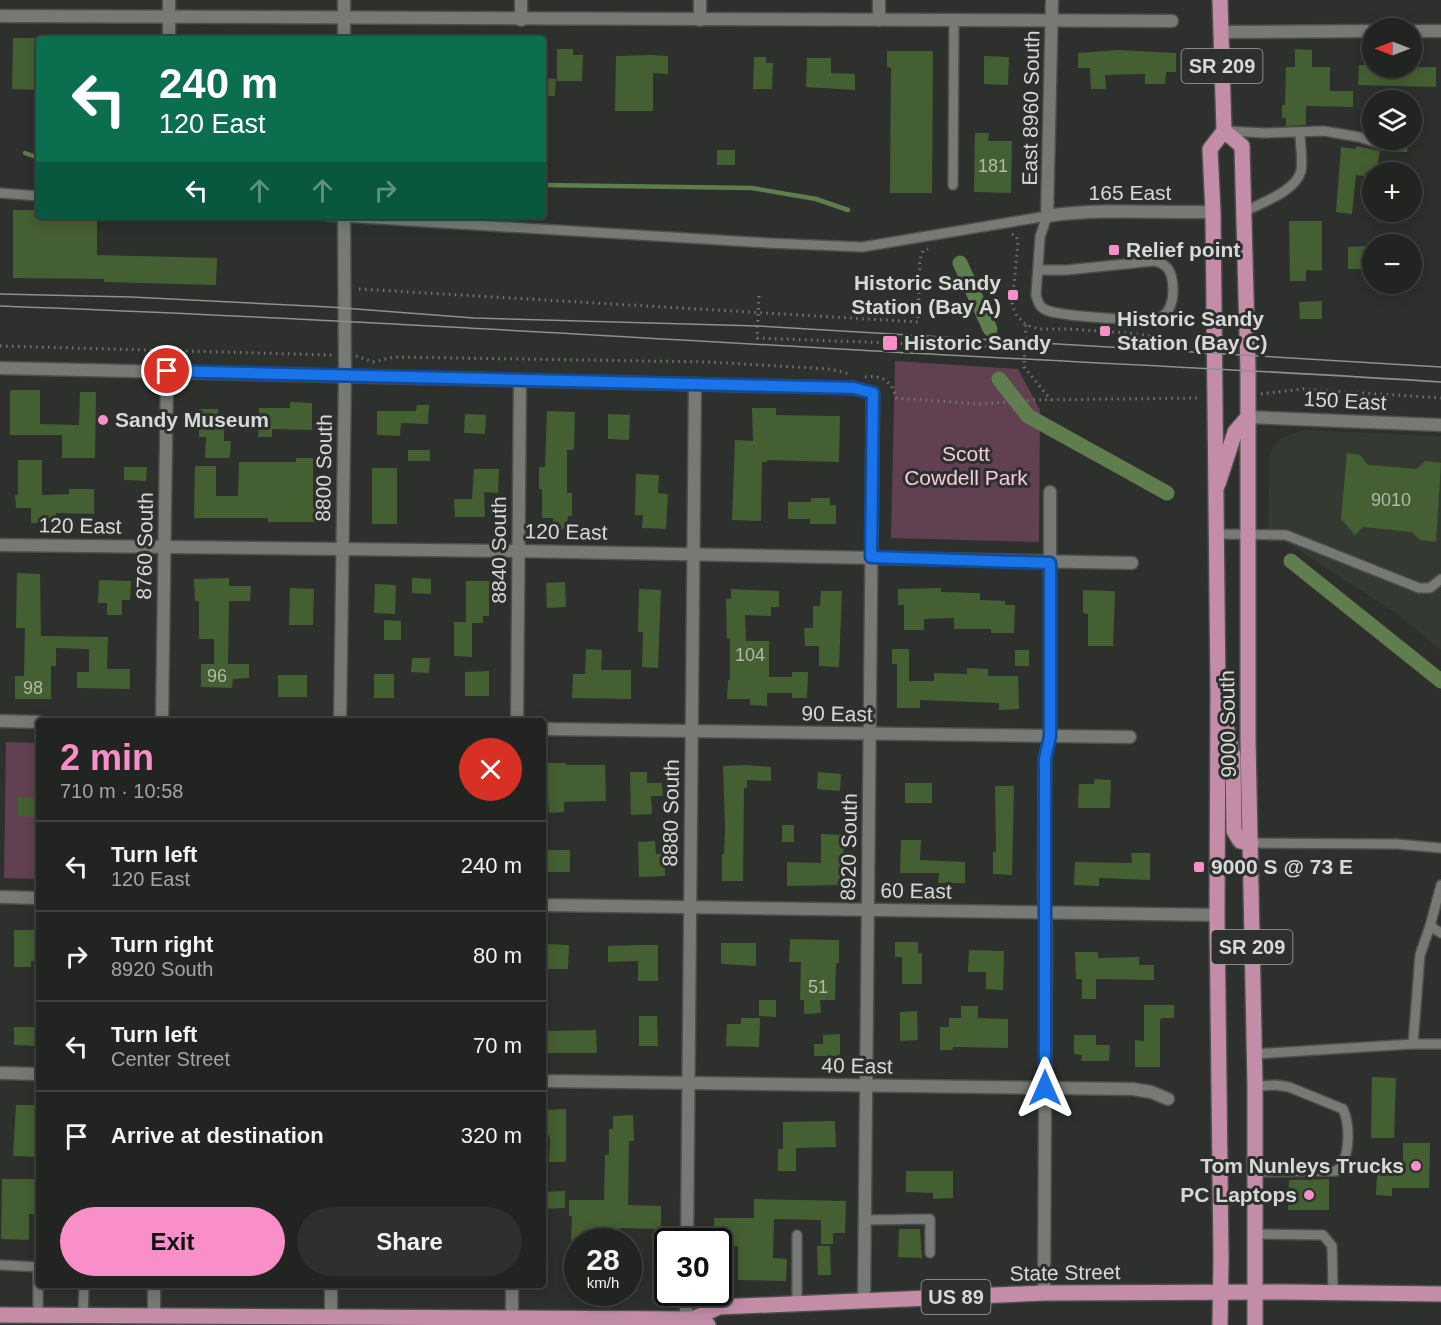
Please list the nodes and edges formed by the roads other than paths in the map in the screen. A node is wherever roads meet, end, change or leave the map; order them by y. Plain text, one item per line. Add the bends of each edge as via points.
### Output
1 (169, 0) edge
2 (344, 0) edge
3 (521, 0) edge
4 (700, 0) edge
5 (879, 0) edge
6 (1053, 0) edge
7 (1220, 0) edge
8 (0, 16) edge
9 (169, 16) junction
10 (344, 18) junction
11 (520, 20) junction
12 (700, 20) junction
13 (879, 20) junction
14 (954, 20) junction
15 (1052, 20) junction
16 (1172, 21) dead end
17 (1362, 31) edge
18 (1422, 31) edge
19 (1441, 31) edge
20 (1221, 32) junction
21 (169, 36) edge
22 (344, 36) edge
23 (1224, 131) junction
24 (1300, 132) junction
25 (1362, 138) edge
26 (953, 185) dead end
27 (0, 193) edge
28 (36, 196) edge
29 (1213, 212) junction
30 (1244, 212) junction
31 (1047, 216) junction
32 (344, 219) edge
33 (391, 219) edge
34 (1039, 270) junction
35 (0, 368) edge
36 (167, 371) junction
37 (345, 376) junction
38 (520, 380) junction
39 (695, 384) junction
40 (1248, 417) junction
41 (1441, 425) edge
42 (1050, 492) dead end
43 (1215, 496) junction
44 (1215, 534) junction
45 (1247, 534) junction
46 (0, 545) edge
47 (165, 547) junction
48 (342, 549) junction
49 (518, 551) junction
50 (693, 555) junction
51 (871, 557) junction
52 (1050, 563) junction
53 (1132, 563) dead end
54 (1441, 579) edge
55 (1218, 693) junction
56 (162, 718) edge
57 (340, 718) edge
58 (517, 718) edge
59 (0, 721) edge
60 (36, 722) edge
61 (546, 729) edge
62 (692, 731) junction
63 (869, 734) junction
64 (1050, 736) junction
65 (1130, 737) dead end
66 (1251, 843) junction
67 (1441, 848) edge
68 (1441, 885) edge
69 (0, 897) edge
70 (36, 898) edge
71 (546, 905) edge
72 (690, 907) junction
73 (868, 910) junction
74 (1046, 912) junction
75 (1217, 915) junction
76 (1430, 926) junction
77 (1441, 933) edge
78 (1413, 1044) junction
79 (1441, 1044) edge
80 (1254, 1054) junction
81 (0, 1073) edge
82 (36, 1074) edge
83 (546, 1081) edge
84 (688, 1083) junction
85 (866, 1085) junction
86 (1255, 1086) junction
87 (1045, 1088) junction
88 (1168, 1099) dead end
89 (1255, 1172) junction
90 (865, 1220) junction
91 (687, 1228) edge
92 (1254, 1234) junction
93 (796, 1235) dead end
94 (930, 1253) dead end
95 (0, 1265) edge
96 (36, 1267) edge
97 (38, 1288) edge
98 (84, 1288) edge
99 (154, 1288) edge
100 (332, 1288) edge
101 (512, 1288) edge
102 (1044, 1293) junction
103 (1221, 1293) junction
104 (1253, 1293) junction
105 (1333, 1293) junction
106 (1441, 1294) edge
107 (864, 1302) junction
108 (797, 1304) junction
109 (688, 1306) edge
110 (0, 1315) edge
111 (38, 1316) junction
112 (83, 1316) junction
113 (154, 1317) junction
114 (331, 1317) junction
115 (512, 1318) junction
116 (689, 1319) junction
117 (205, 1321) edge
118 (420, 1321) edge
119 (441, 1321) edge
120 (667, 1322) edge
121 (708, 1325) edge
122 (1220, 1325) edge
123 (1255, 1325) edge

1 - 9 street
2 - 10 street
3 - 11 street
4 - 12 street
5 - 13 street
6 - 15 street, East 8960 South
7 - 20 main road, SR 209
8 - 9 street
9 - 10 street
9 - 21 street
10 - 11 street
10 - 22 street
11 - 12 street
12 - 13 street
13 - 14 street
14 - 15 street
14 - 26 lane
15 - 16 street
15 - 31 street, East 8960 South
17 - 20 street
18 - 19 street
20 - 23 main road, SR 209
23 - 24 lane
23 - 29 main road, 9000 South / SR 209 via 1210,149
23 - 30 main road, 9000 South / SR 209 via 1242,146
24 - 25 lane via 1324,131
24 - 30 lane via 1301,171 1292,185
27 - 28 lane
29 - 31 street, 165 East via 1111,211
29 - 43 main road, 9000 South / SR 209
30 - 40 main road, 9000 South / SR 209
31 - 33 lane via 862,247
31 - 34 lane via 1040,237
32 - 37 street, 8800 South
34 - 34 lane via 1038,303 1053,312 1154,319 1166,313 1172,300 1171,273 1154,261
35 - 36 street
36 - 37 street
36 - 47 street, 8760 South
37 - 38 street
37 - 48 street, 8800 South
38 - 39 street
38 - 49 street, 8840 South
39 - 50 street, 8880 South
39 - 51 street, 8920 South via 854,388 873,393
40 - 41 street, 150 East
40 - 43 main road via 1236,432
40 - 45 main road, 9000 South / SR 209
42 - 52 street
43 - 44 main road, 9000 South / SR 209
44 - 45 lane
44 - 55 main road, 9000 South / SR 209
45 - 54 lane via 1286,535 1419,588 1430,588
45 - 66 main road, 9000 South / SR 209
46 - 47 street, 120 East
47 - 48 street, 120 East
47 - 56 street, 8760 South
48 - 49 street, 120 East
48 - 57 street, 8800 South
49 - 50 street, 120 East
49 - 58 street, 8840 South
50 - 51 street, 120 East
50 - 62 street, 8880 South
51 - 52 street, 120 East
51 - 63 street, 8920 South
52 - 53 street, 120 East
52 - 64 street
55 - 66 main road via 1233,756 1234,831 1240,841
55 - 75 main road, 9000 South / SR 209
59 - 60 street
61 - 62 street, 90 East
62 - 63 street, 90 East
62 - 72 street, 8880 South
63 - 64 street, 90 East
63 - 73 street, 8920 South
64 - 65 street, 90 East
64 - 74 street via 1045,759
66 - 67 lane
66 - 80 main road, 9000 South / SR 209
68 - 76 lane
69 - 70 street
71 - 72 street, 60 East
72 - 73 street, 60 East
72 - 84 street, 8880 South
73 - 74 street, 60 East
73 - 85 street, 8920 South
74 - 75 street, 60 East
74 - 87 street
75 - 103 main road, 9000 South / SR 209
76 - 77 lane
76 - 78 lane via 1420,955
78 - 79 lane
78 - 80 lane
80 - 86 main road, 9000 South / SR 209
81 - 82 street
83 - 84 street, 40 East
84 - 85 street, 40 East
84 - 91 street, 8880 South
85 - 87 street, 40 East
85 - 90 street, 8920 South
86 - 89 main road, 9000 South / SR 209
86 - 89 lane via 1290,1087 1343,1109 1347,1137 1343,1160 1336,1171
87 - 88 street, 40 East via 1133,1089
87 - 102 street
89 - 92 main road, 9000 South / SR 209
90 - 94 lane via 930,1219
90 - 107 street, 8920 South
92 - 104 main road, 9000 South / SR 209
92 - 105 lane via 1323,1235 1332,1246
93 - 108 lane
95 - 96 lane
97 - 111 lane
98 - 112 lane
99 - 113 street
100 - 114 street
101 - 115 street
102 - 103 main road, State Street / US 89
102 - 107 main road, State Street / US 89
103 - 104 main road, State Street / US 89
103 - 122 main road, 9000 South / SR 209
104 - 105 main road, State Street / US 89
104 - 123 main road, 9000 South / SR 209
105 - 106 main road, State Street / US 89
107 - 108 main road, State Street / US 89
108 - 116 main road, State Street / US 89 via 719,1306
109 - 116 street
110 - 111 main road, State Street / US 89
111 - 112 main road, State Street / US 89
112 - 113 main road, State Street / US 89
113 - 117 main road, State Street / US 89
114 - 117 main road, State Street / US 89
114 - 118 main road, State Street / US 89
115 - 119 main road, State Street / US 89
115 - 120 main road, State Street / US 89
116 - 120 main road, State Street / US 89
116 - 121 main road, State Street / US 89
118 - 119 main road, State Street / US 89

